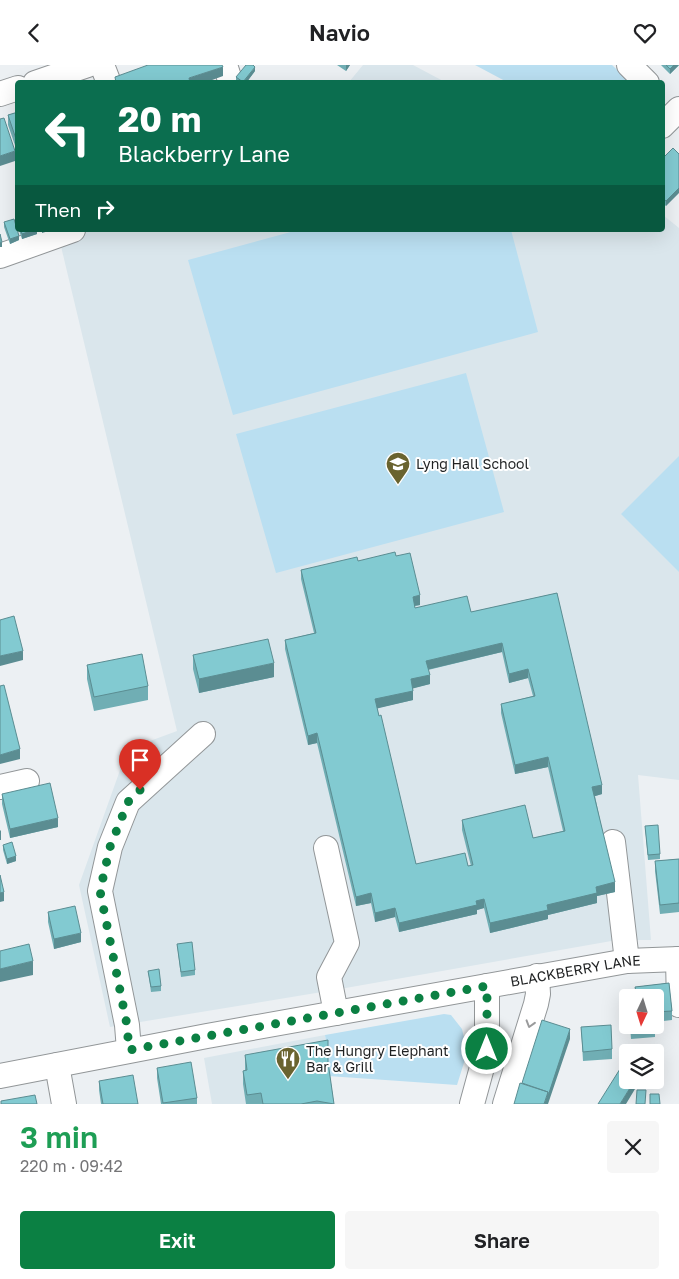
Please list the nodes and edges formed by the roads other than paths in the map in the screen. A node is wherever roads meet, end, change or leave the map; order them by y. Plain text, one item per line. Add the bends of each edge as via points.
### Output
1 (88, 65) edge
2 (102, 65) edge
3 (225, 65) edge
4 (629, 65) edge
5 (44, 80) edge
6 (108, 80) edge
7 (230, 80) edge
8 (644, 80) edge
9 (15, 89) edge
10 (0, 94) edge
11 (67, 232) edge
12 (0, 256) edge
13 (204, 734) dead end
14 (27, 781) dead end
15 (0, 787) edge
16 (613, 842) dead end
17 (326, 848) dead end
18 (678, 959) edge
19 (627, 961) junction
20 (537, 977) junction
21 (487, 986) junction
22 (679, 1005) edge
23 (336, 1013) junction
24 (129, 1050) junction
25 (56, 1065) junction
26 (0, 1076) edge
27 (64, 1104) edge
28 (472, 1104) edge
29 (505, 1104) edge

1 - 5 street
2 - 6 street
3 - 7 street
4 - 8 street
9 - 10 street
11 - 12 street
13 - 24 street via 128,802 110,847 100,891 127,1025
14 - 15 street
16 - 19 street
17 - 23 street via 346,943 328,977
18 - 19 street, BLACKBERRY LANE
18 - 22 street
19 - 20 street, BLACKBERRY LANE
20 - 21 street, BLACKBERRY LANE
20 -> 29 street via 536,1004
21 - 23 street, BLACKBERRY LANE
21 - 28 street via 487,1049
23 - 24 street, BLACKBERRY LANE
24 - 25 street, BLACKBERRY LANE
25 - 26 street, BLACKBERRY LANE
25 - 27 street

